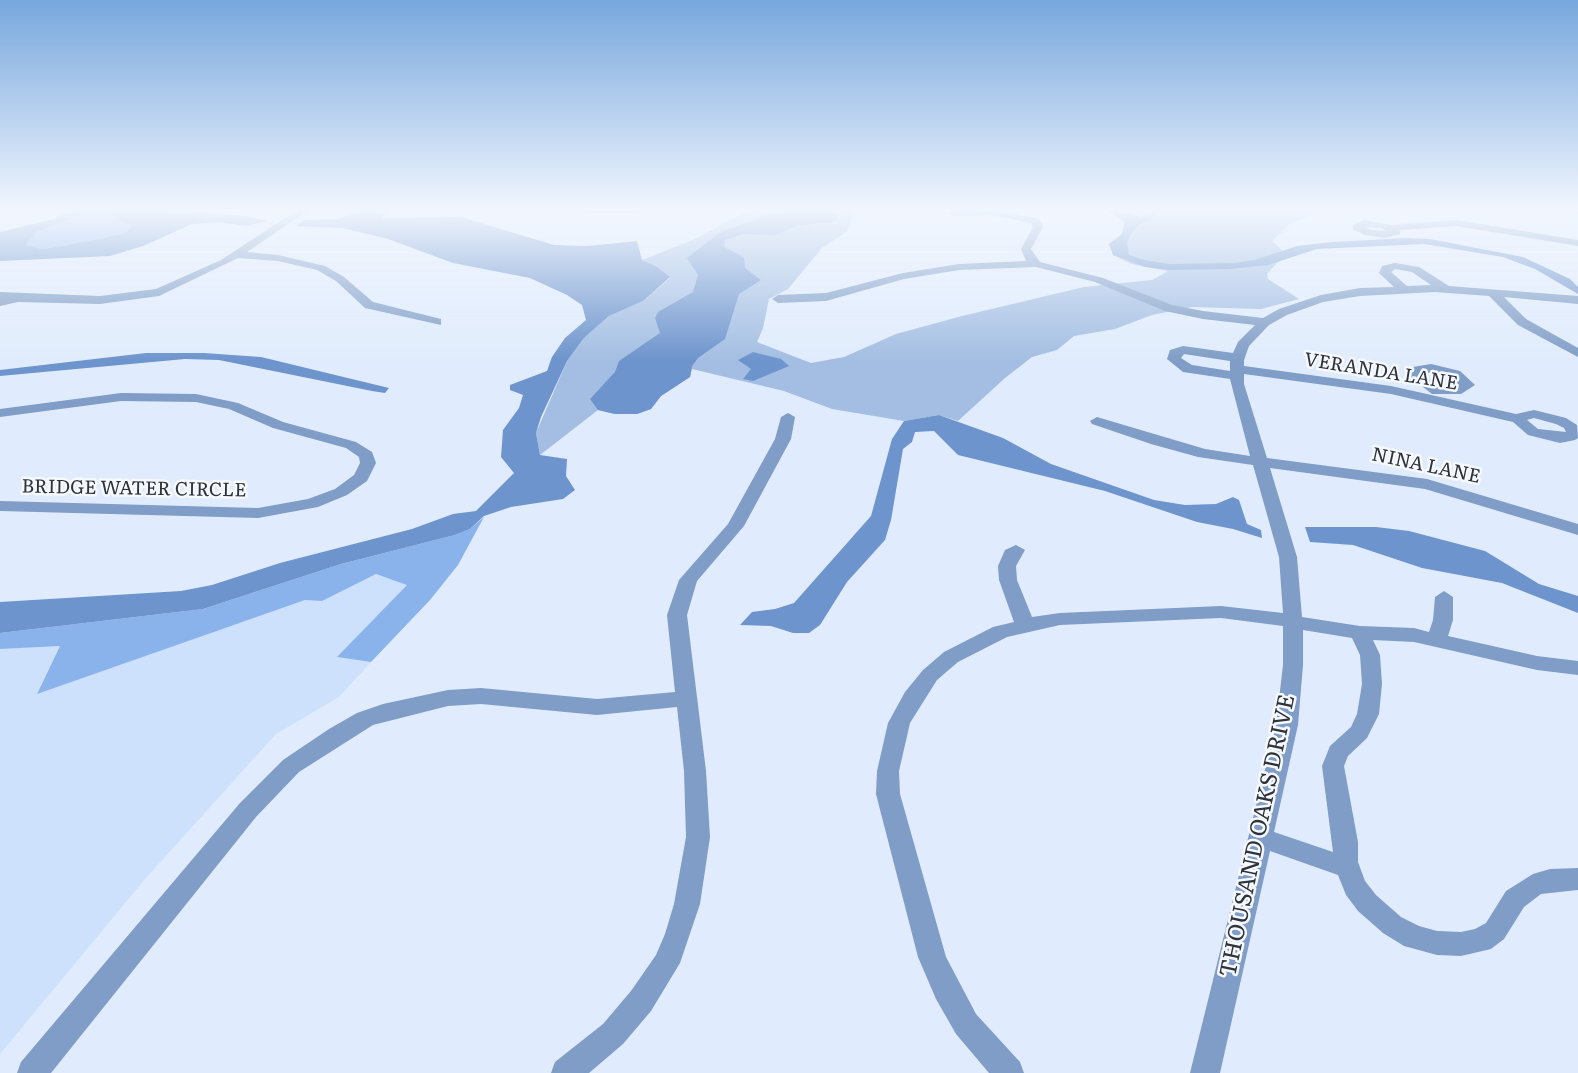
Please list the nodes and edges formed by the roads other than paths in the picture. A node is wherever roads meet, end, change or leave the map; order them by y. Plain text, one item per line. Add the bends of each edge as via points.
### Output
1 (227, 260) edge
2 (287, 260) edge
3 (1032, 260) edge
4 (1036, 264) junction
5 (1404, 289) junction
6 (1446, 289) junction
7 (1491, 291) junction
8 (0, 296) edge
9 (18, 298) junction
10 (778, 299) dead end
11 (1578, 300) edge
12 (0, 302) edge
13 (437, 322) dead end
14 (1265, 322) junction
15 (1578, 353) edge
16 (1237, 368) junction
17 (0, 413) edge
18 (788, 417) dead end
19 (1519, 419) dead end
20 (1097, 421) dead end
21 (1261, 463) junction
22 (0, 506) edge
23 (1578, 530) edge
24 (1017, 550) dead end
25 (1444, 597) dead end
26 (1293, 622) junction
27 (1025, 625) junction
28 (1360, 633) junction
29 (1437, 639) junction
30 (1578, 668) edge
31 (687, 698) junction
32 (1260, 837) junction
33 (1347, 869) junction
34 (1578, 879) edge
35 (32, 1073) edge
36 (566, 1073) edge
37 (1009, 1073) edge
38 (1205, 1073) edge

1 - 9 street via 149,294 100,300
2 - 13 street via 321,268 369,305
3 - 4 street
4 - 10 street via 959,267 903,276 826,297
4 - 14 street via 1099,281 1170,308
5 - 6 street
5 - 6 street via 1385,274 1386,268 1415,269
5 - 14 street via 1321,299
6 - 7 street
7 - 11 street
7 - 15 street via 1522,322
8 - 9 street
9 - 12 street
14 - 16 street via 1242,345
16 - 19 street, VERANDA LANE via 1437,395
16 - 21 street, THOUSAND OAKS DRIVE
17 - 22 street, BRIDGE WATER CIRCLE via 121,397 196,398 351,445 366,455 368,463 361,478 341,492 312,503 258,513
18 - 31 street via 783,439 735,526 688,580 677,615
20 - 21 street, NINA LANE via 1177,448
21 - 23 street, NINA LANE via 1427,484
21 - 26 street, THOUSAND OAKS DRIVE via 1288,557
24 - 27 street via 1007,566 1008,580
25 - 29 street
26 - 27 street via 1221,612 1060,619
26 - 28 street
26 - 32 street, THOUSAND OAKS DRIVE via 1287,724
27 - 37 street via 974,643 930,675 899,723 888,771 888,794 932,957 966,1024
28 - 29 street
28 - 33 street via 1370,654 1368,714 1359,732 1338,752 1333,766
29 - 30 street
31 - 35 street via 597,707 481,696 448,698 391,710 337,735 291,766 248,810
31 - 36 street via 698,837 687,904 666,963 641,1000 613,1034
32 - 33 street
32 - 38 street, THOUSAND OAKS DRIVE
33 - 34 street via 1367,903 1392,925 1437,943 1481,940 1495,931 1515,899 1533,886

